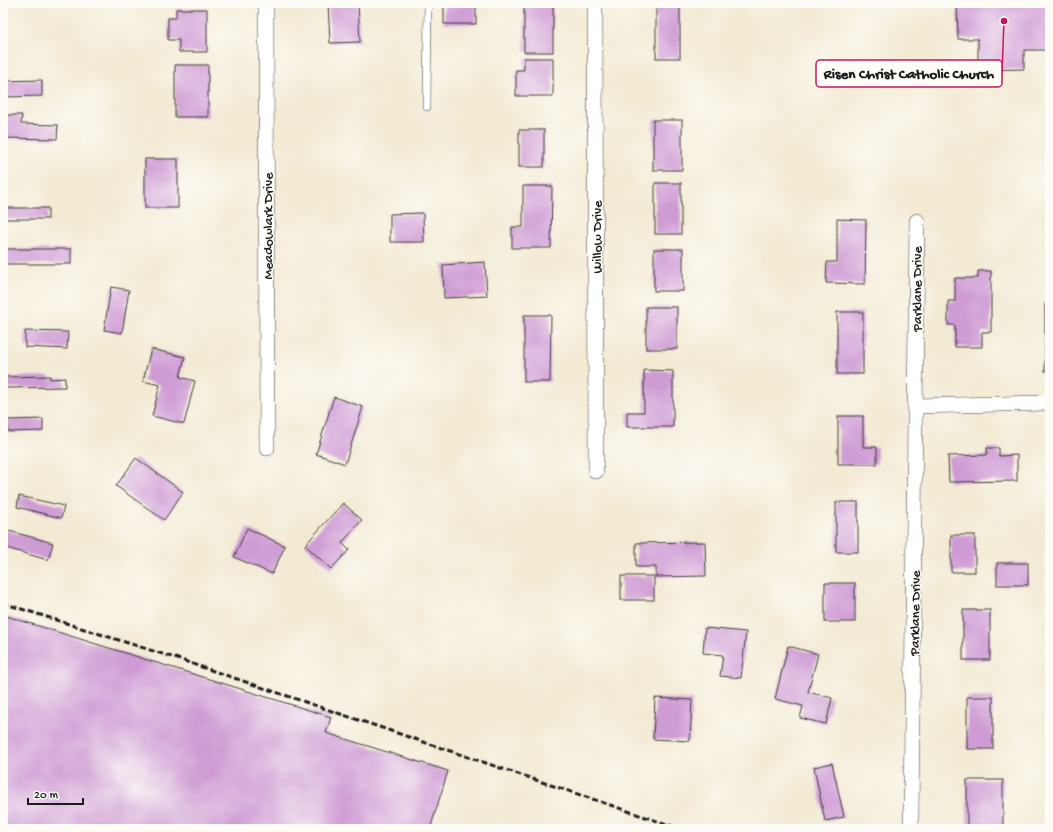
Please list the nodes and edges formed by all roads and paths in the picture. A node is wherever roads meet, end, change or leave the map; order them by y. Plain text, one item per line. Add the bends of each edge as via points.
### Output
1 (266, 3) edge
2 (428, 3) edge
3 (595, 3) edge
4 (427, 107) dead end
5 (916, 221) dead end
6 (1050, 403) edge
7 (915, 406) junction
8 (267, 448) dead end
9 (596, 471) dead end
10 (911, 820) dead end

1 - 8 street, Meadowlark Drive
2 - 4 lane
3 - 9 street, Willow Drive
5 - 7 street, Parklane Drive
6 - 7 street
7 - 10 street, Parklane Drive

